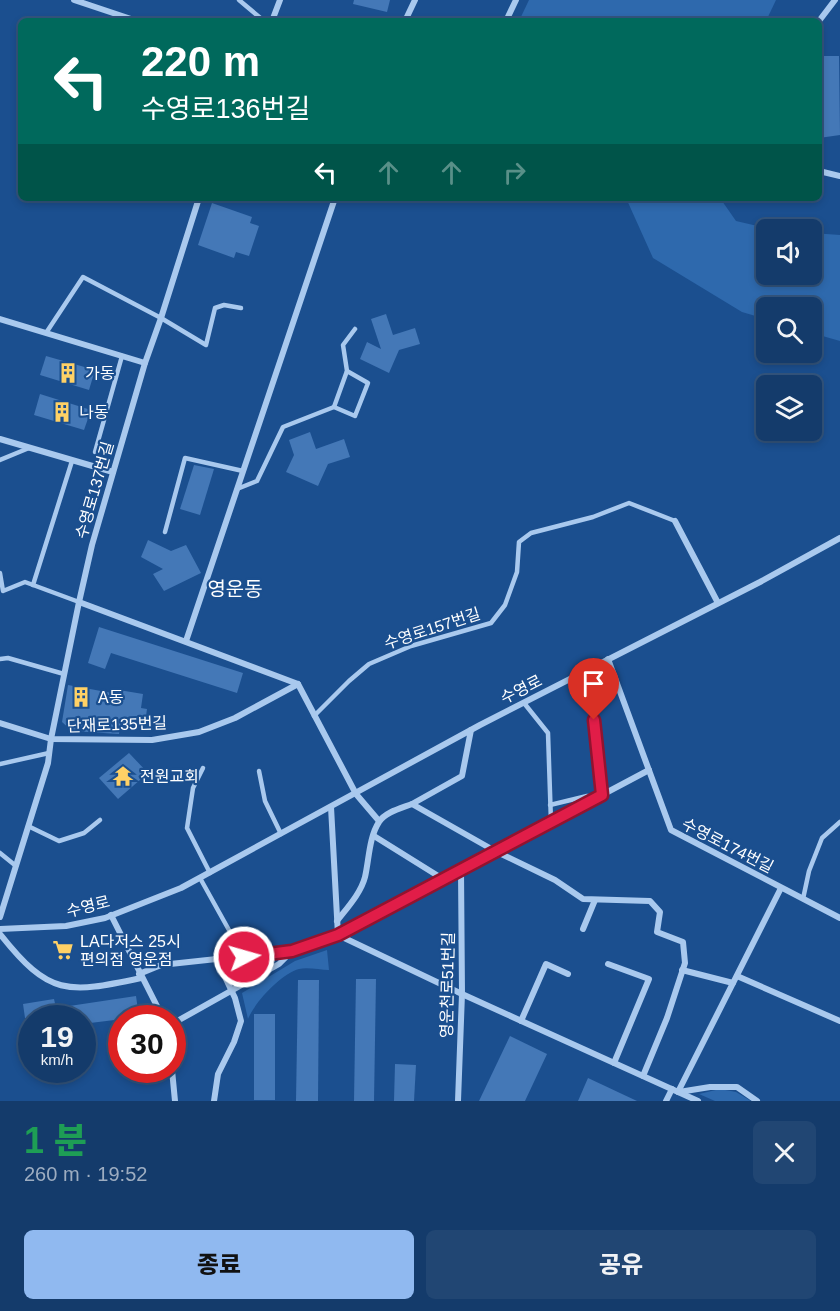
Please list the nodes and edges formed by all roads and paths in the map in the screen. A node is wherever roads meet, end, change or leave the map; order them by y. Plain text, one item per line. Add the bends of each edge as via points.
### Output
1 (74, 0) edge
2 (239, 0) edge
3 (280, 0) edge
4 (415, 0) edge
5 (516, 0) edge
6 (835, 0) edge
7 (128, 18) edge
8 (260, 18) edge
9 (273, 18) edge
10 (406, 18) edge
11 (507, 18) edge
12 (821, 18) edge
13 (822, 172) edge
14 (840, 176) edge
15 (199, 201) edge
16 (334, 201) edge
17 (241, 308) dead end
18 (161, 318) junction
19 (0, 319) edge
20 (356, 329) dead end
21 (45, 333) junction
22 (122, 356) junction
23 (145, 363) junction
24 (347, 371) junction
25 (334, 407) junction
26 (0, 439) edge
27 (30, 448) junction
28 (95, 452) dead end
29 (0, 460) edge
30 (72, 461) junction
31 (243, 471) junction
32 (113, 472) junction
33 (237, 489) junction
34 (675, 521) joint
35 (165, 532) dead end
36 (840, 538) edge
37 (0, 573) edge
38 (33, 585) junction
39 (79, 602) junction
40 (718, 603) junction
41 (186, 641) junction
42 (0, 659) edge
43 (608, 659) junction
44 (582, 672) junction
45 (64, 674) junction
46 (298, 684) junction
47 (524, 703) junction
48 (314, 716) junction
49 (0, 723) edge
50 (471, 730) junction
51 (51, 739) junction
52 (49, 753) junction
53 (0, 764) edge
54 (203, 768) dead end
55 (649, 770) junction
56 (259, 771) dead end
57 (356, 794) junction
58 (600, 796) junction
59 (412, 804) junction
60 (550, 805) junction
61 (331, 807) junction
62 (100, 820) dead end
63 (379, 821) junction
64 (551, 822) junction
65 (840, 822) edge
66 (28, 826) junction
67 (281, 834) junction
68 (374, 836) junction
69 (495, 851) junction
70 (0, 853) edge
71 (16, 866) junction
72 (461, 870) junction
73 (210, 873) junction
74 (200, 878) junction
75 (443, 879) junction
76 (781, 888) junction
77 (803, 899) junction
78 (595, 900) junction
79 (111, 915) junction
80 (0, 917) edge
81 (840, 918) edge
82 (338, 921) junction
83 (0, 929) edge
84 (583, 929) dead end
85 (0, 934) edge
86 (338, 935) junction
87 (292, 951) junction
88 (244, 957) junction
89 (216, 958) junction
90 (608, 964) dead end
91 (682, 970) junction
92 (568, 974) dead end
93 (140, 976) junction
94 (737, 976) junction
95 (733, 983) junction
96 (232, 992) junction
97 (462, 994) junction
98 (156, 1005) edge
99 (186, 1017) edge
100 (521, 1021) junction
101 (840, 1021) edge
102 (614, 1063) junction
103 (643, 1076) junction
104 (173, 1083) edge
105 (675, 1091) junction
106 (175, 1101) edge
107 (214, 1101) edge
108 (458, 1101) edge
109 (666, 1101) edge
110 (698, 1101) edge
111 (757, 1101) edge

1 - 7 street
2 - 8 lane
3 - 9 street
4 - 10 street
5 - 11 street
6 - 12 street
13 - 14 street
15 - 18 street, 수영로137번길
16 - 31 street
17 - 18 lane via 215,308 206,345
18 - 21 lane via 84,277
18 - 23 street, 수영로137번길
19 - 21 street
20 - 24 lane via 343,345
21 - 22 street
22 - 23 street
22 - 28 lane
23 - 32 street, 수영로137번길
24 - 25 lane
24 - 25 lane via 368,383 355,416
25 - 33 lane via 283,427 257,481
26 - 27 street
27 - 29 lane
27 - 30 street
30 - 32 street
30 - 38 lane
31 - 33 street
31 - 35 lane via 185,458
32 - 39 street, 수영로137번길
33 - 41 street
34 - 40 street
34 - 48 lane, 수영로157번길 via 629,503 531,533 519,542 517,572 505,605 491,623 411,646 369,664
36 - 40 street, 수영로
37 - 38 lane via 3,591 25,582
38 - 39 lane
39 - 41 street
39 - 45 street, 수영로137번길
40 - 43 street, 수영로
41 - 46 street
42 - 45 lane
43 - 44 street, 수영로
43 - 55 street, 수영로174번길
44 - 47 street, 수영로
44 - 58 lane via 594,720
45 - 51 street, 수영로137번길
46 - 48 street
46 - 51 street, 단재로135번길 via 235,718 198,732 152,740
47 - 50 street, 수영로
47 - 60 lane via 548,733
48 - 57 street
49 - 51 street, 단재로135번길
50 - 57 street, 수영로
50 - 59 street via 462,776
51 - 52 street, 수영로137번길
52 - 53 lane
52 - 66 street, 수영로137번길
54 - 73 lane via 193,788 187,828
55 - 58 street
55 - 76 street, 수영로174번길 via 671,830
56 - 67 lane via 265,801
57 - 61 street, 수영로
57 - 63 street
58 - 60 lane
58 - 64 street
59 - 63 street
59 - 69 street
60 - 64 lane
61 - 67 street, 수영로
61 - 82 street
62 - 66 lane via 84,833 59,841
63 - 68 street
64 - 69 street
65 - 77 lane via 822,838
66 - 71 street, 수영로137번길
67 - 73 street, 수영로
68 - 75 street
68 - 82 street via 365,879
69 - 72 street
69 - 78 street via 555,880 583,899
70 - 71 lane
71 - 80 street, 수영로137번길
72 - 75 street
72 - 97 street, 영운천로51번길
73 - 74 street, 수영로
74 - 79 street, 수영로
74 - 88 lane
75 - 86 street
76 - 77 street, 수영로174번길
76 - 94 street
77 - 81 street, 수영로174번길
78 - 84 street
78 - 91 street via 650,901 660,912 657,932 683,942
79 - 83 street, 수영로 via 66,926
79 - 93 street
82 - 86 street
85 - 93 street via 25,963 54,984 94,988
86 - 87 street
86 - 97 street
87 - 88 street
87 - 96 street via 279,964
88 - 89 street
89 - 93 street via 161,965
89 - 96 street
90 - 102 street via 649,979
91 - 95 street
91 - 103 street
92 - 100 street via 546,964
93 - 98 street
94 - 95 street
94 - 101 street
95 - 105 street
96 - 99 street
96 - 107 street via 241,1021 218,1074
97 - 100 street
97 - 108 street, 영운천로51번길
100 - 102 street
102 - 103 street
103 - 105 street
104 - 106 street
105 - 109 street
105 - 110 street
105 - 111 street via 737,1087

